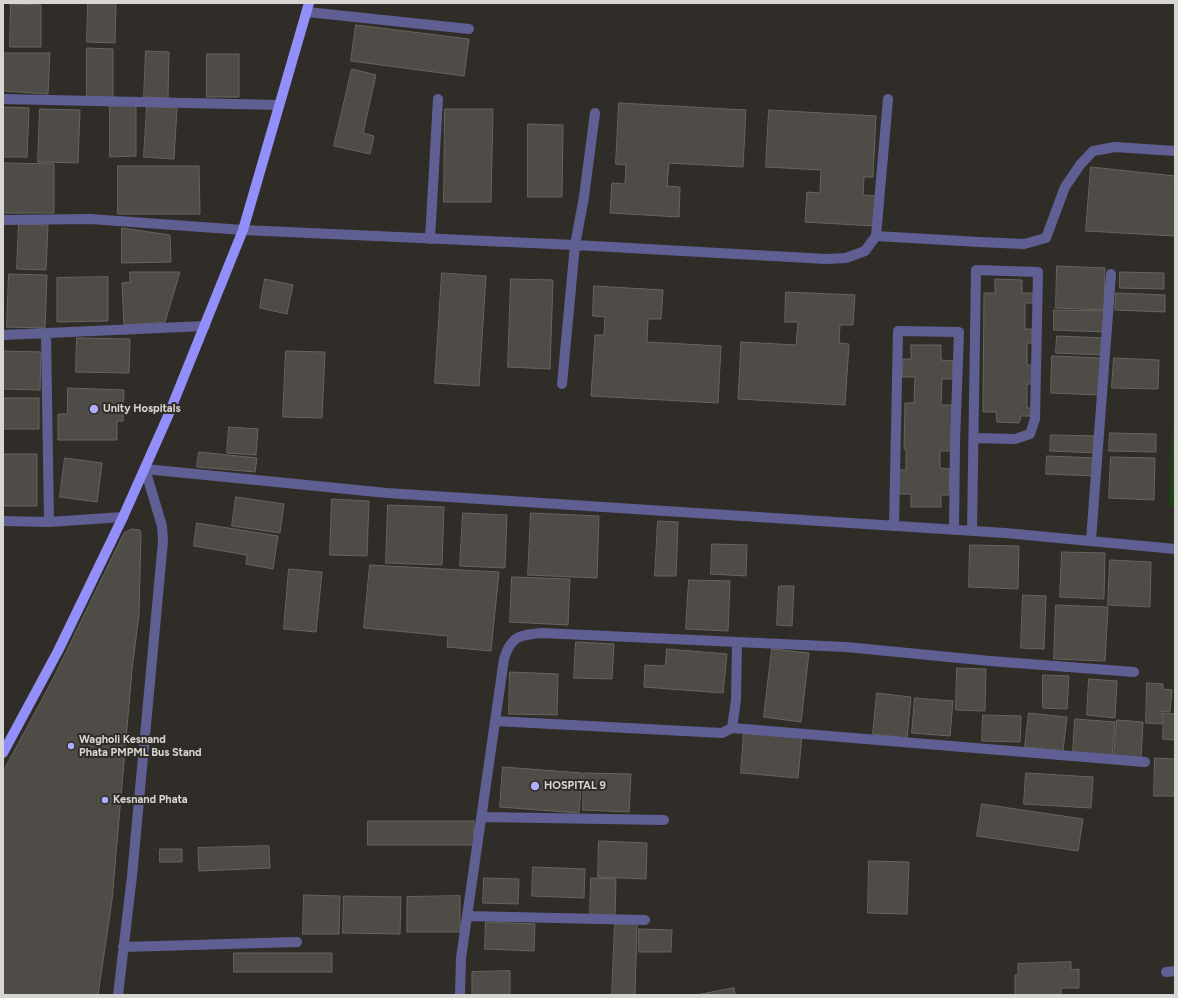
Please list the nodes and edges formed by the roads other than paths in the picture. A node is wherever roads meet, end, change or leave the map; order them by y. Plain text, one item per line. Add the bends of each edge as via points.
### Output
1 (308, 8) edge
2 (469, 29) dead end
3 (888, 98) dead end
4 (3, 99) edge
5 (438, 99) dead end
6 (279, 105) junction
7 (594, 113) dead end
8 (1175, 151) edge
9 (3, 220) edge
10 (243, 230) junction
11 (876, 236) junction
12 (430, 239) junction
13 (575, 245) junction
14 (1111, 274) dead end
15 (204, 326) junction
16 (46, 333) junction
17 (3, 335) edge
18 (562, 384) dead end
19 (974, 438) junction
20 (145, 469) junction
21 (123, 517) junction
22 (3, 521) edge
23 (50, 522) junction
24 (894, 526) junction
25 (954, 530) junction
26 (972, 531) junction
27 (1091, 540) junction
28 (1175, 549) edge
29 (737, 642) junction
30 (1134, 672) dead end
31 (495, 721) junction
32 (732, 728) junction
33 (3, 753) edge
34 (1145, 762) dead end
35 (482, 817) junction
36 (664, 820) dead end
37 (467, 916) junction
38 (645, 920) dead end
39 (298, 942) dead end
40 (124, 947) junction
41 (118, 995) edge
42 (460, 995) edge

1 - 2 street
1 - 6 main road
3 - 11 street
4 - 6 street
5 - 12 street
6 - 10 main road
7 - 13 street via 584,197
8 - 11 street via 1115,147 1093,151 1065,187 1046,238 1024,244
9 - 10 street via 90,220
10 - 12 street
10 - 15 main road
11 - 13 street via 865,251 846,258 826,259
12 - 13 street
13 - 18 street
14 - 27 street
15 - 16 street
15 - 20 main road
16 - 17 street
16 - 23 street
19 - 19 street via 976,270 1038,272 1036,419 1030,434 1015,439
19 - 26 street
20 - 21 main road
20 - 24 street via 387,493
20 - 40 street via 162,526 163,541
21 - 23 street
21 - 33 main road via 58,651
22 - 23 street
24 - 25 street
24 - 25 street via 898,332 959,332
25 - 26 street
26 - 27 street
27 - 28 street
29 - 30 street via 846,647
29 - 31 street via 524,634 510,642 507,649
29 - 32 street via 736,700
31 - 32 street via 722,733
31 - 35 street
32 - 34 street
35 - 36 street
35 - 37 street
37 - 38 street
37 - 42 street via 461,958
39 - 40 street
40 - 41 street

